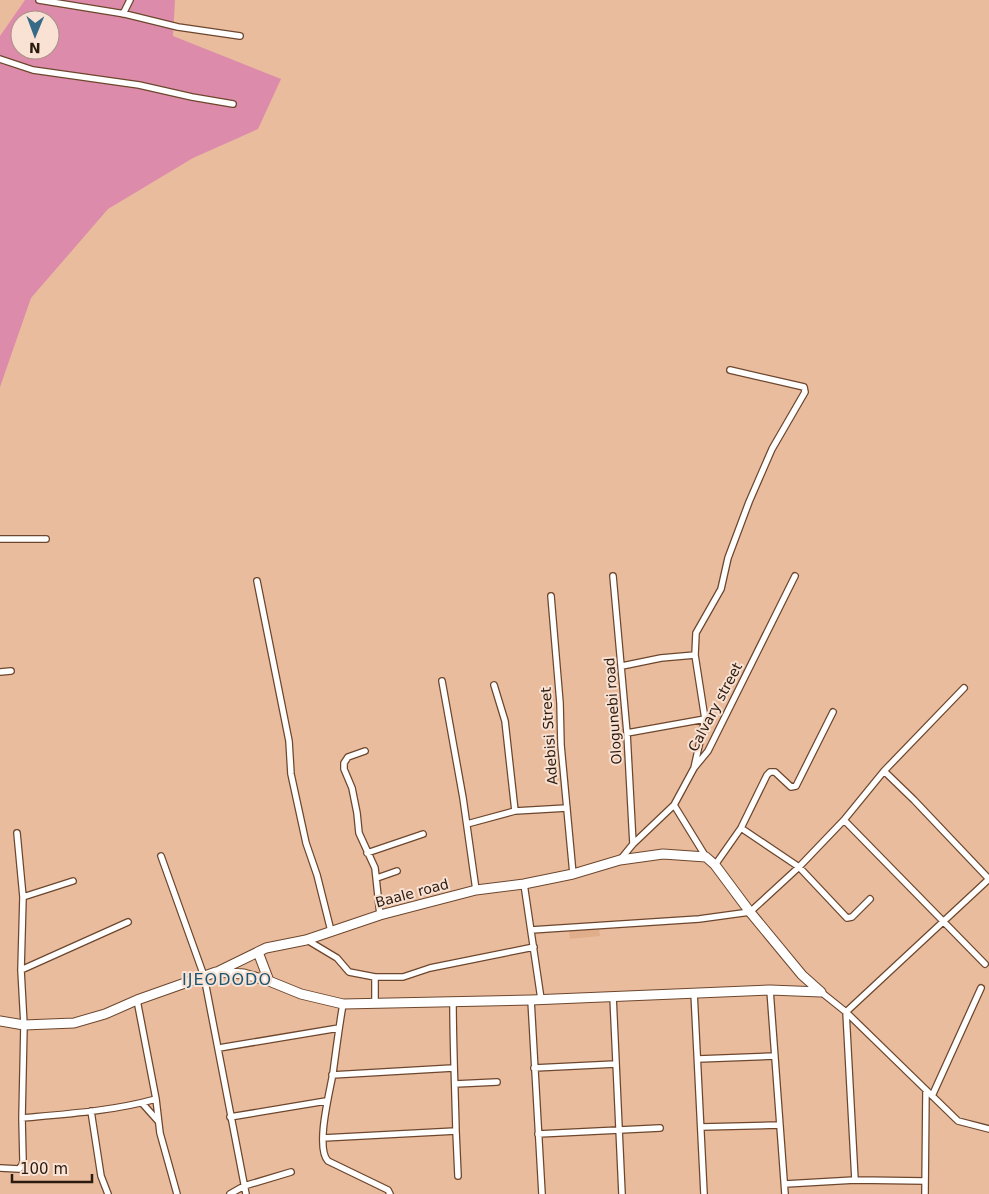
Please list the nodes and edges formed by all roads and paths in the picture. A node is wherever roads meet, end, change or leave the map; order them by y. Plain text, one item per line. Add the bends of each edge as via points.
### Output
1 (39, 0) edge
2 (130, 0) edge
3 (123, 14) junction
4 (240, 36) dead end
5 (0, 59) edge
6 (233, 104) dead end
7 (730, 370) dead end
8 (0, 539) edge
9 (46, 539) dead end
10 (613, 576) dead end
11 (795, 576) dead end
12 (256, 581) dead end
13 (551, 596) dead end
14 (695, 655) junction
15 (622, 666) junction
16 (0, 672) edge
17 (11, 672) dead end
18 (442, 681) dead end
19 (494, 685) dead end
20 (964, 688) dead end
21 (833, 712) dead end
22 (705, 719) junction
23 (627, 733) junction
24 (365, 751) dead end
25 (694, 768) junction
26 (884, 771) junction
27 (674, 805) junction
28 (567, 808) junction
29 (515, 810) junction
30 (844, 820) junction
31 (467, 824) junction
32 (741, 828) junction
33 (17, 834) dead end
34 (423, 834) dead end
35 (633, 844) junction
36 (367, 854) junction
37 (161, 856) dead end
38 (706, 857) junction
39 (620, 860) junction
40 (714, 865) junction
41 (799, 867) junction
42 (397, 871) dead end
43 (574, 874) junction
44 (377, 878) junction
45 (989, 879) edge
46 (73, 881) dead end
47 (524, 884) junction
48 (476, 890) junction
49 (23, 897) junction
50 (870, 899) dead end
51 (750, 912) junction
52 (380, 915) junction
53 (944, 921) junction
54 (128, 922) dead end
55 (531, 930) junction
56 (331, 931) junction
57 (306, 940) junction
58 (534, 947) junction
59 (258, 952) junction
60 (984, 964) dead end
61 (21, 970) junction
62 (216, 972) junction
63 (204, 976) junction
64 (375, 978) junction
65 (268, 981) junction
66 (981, 988) dead end
67 (770, 990) junction
68 (694, 992) junction
69 (821, 992) junction
70 (613, 996) junction
71 (541, 999) junction
72 (137, 1000) junction
73 (530, 1000) junction
74 (453, 1001) junction
75 (375, 1003) junction
76 (343, 1004) junction
77 (846, 1012) junction
78 (0, 1021) edge
79 (24, 1026) junction
80 (339, 1028) junction
81 (219, 1048) junction
82 (775, 1056) junction
83 (698, 1059) junction
84 (616, 1064) junction
85 (453, 1068) junction
86 (534, 1068) junction
87 (332, 1075) junction
88 (496, 1082) dead end
89 (455, 1084) junction
90 (926, 1090) junction
91 (932, 1096) junction
92 (156, 1099) junction
93 (326, 1101) junction
94 (142, 1103) junction
95 (91, 1111) junction
96 (230, 1117) junction
97 (22, 1118) junction
98 (158, 1121) junction
99 (779, 1125) junction
100 (702, 1126) junction
101 (660, 1128) dead end
102 (989, 1129) edge
103 (456, 1131) junction
104 (618, 1131) junction
105 (538, 1134) junction
106 (323, 1138) junction
107 (0, 1168) edge
108 (291, 1172) dead end
109 (458, 1176) dead end
110 (856, 1180) junction
111 (925, 1181) junction
112 (785, 1184) junction
113 (244, 1186) junction
114 (108, 1194) edge
115 (177, 1194) edge
116 (230, 1194) edge
117 (246, 1194) edge
118 (390, 1194) edge
119 (542, 1194) edge
120 (622, 1194) edge
121 (704, 1194) edge
122 (785, 1194) edge
123 (925, 1194) edge

1 - 3 street
2 - 3 street
3 - 4 street
5 - 6 street via 33,70 139,85
7 - 14 street via 804,387 805,392 772,449 749,502 728,558 721,589 696,633
8 - 9 street
10 - 15 street, Ologunebi road
11 - 25 street, Calvary street via 708,751
12 - 56 street via 289,741 291,774
13 - 28 street, Adebisi Street
14 - 15 street
14 - 22 street
15 - 23 street, Ologunebi road
16 - 17 street
18 - 31 street
19 - 29 street via 505,721
20 - 26 street
21 - 32 street via 796,786 791,787 775,772 766,775
22 - 23 street
22 - 25 street
23 - 35 street, Ologunebi road
24 - 36 street via 348,757 344,769 352,788 359,833
25 - 27 street, Calvary street
26 - 30 street
26 - 45 street
27 - 35 street, Calvary street
27 - 38 street
28 - 29 street
28 - 43 street, Adebisi Street
29 - 31 street
30 - 41 street
30 - 53 street
31 - 48 street
32 - 40 street
32 - 41 street
33 - 49 street
34 - 36 street
35 - 39 street, Calvary street
36 - 44 street
37 - 63 street
38 - 39 street, Baale road via 664,854
38 - 40 street
39 - 43 street, Baale road
40 - 51 street
41 - 50 street via 846,918 852,917
41 - 51 street
42 - 44 street
43 - 47 street, Baale road
44 - 52 street
45 - 53 street
46 - 49 street
47 - 48 street, Baale road
47 - 55 street
48 - 52 street, Baale road
49 - 61 street
51 - 55 street via 699,919
51 - 69 street via 802,975
52 - 56 street, Baale road
53 - 60 street
53 - 77 street
54 - 61 street
55 - 58 street
56 - 57 street, Baale road
57 - 59 street, Baale road
57 - 64 street via 327,951 349,972
58 - 64 street via 403,976
58 - 71 street
59 - 62 street, Baale road
59 - 65 street
61 - 79 street
62 - 63 street, Baale road
62 - 65 street via 244,974
63 - 72 street, Baale road
63 - 81 street
64 - 75 street
65 - 76 street via 301,994
66 - 91 street
67 - 68 street
67 - 69 street
67 - 82 street
68 - 70 street
68 - 83 street
69 - 77 street
70 - 71 street
70 - 84 street
71 - 73 street
72 - 79 street, Baale road via 74,1023
72 - 92 street
73 - 74 street
73 - 86 street
74 - 75 street
74 - 85 street
75 - 76 street
76 - 80 street
77 - 90 street
77 - 110 street
78 - 79 street, Baale road
79 - 97 street
80 - 81 street
80 - 87 street
81 - 96 street
82 - 83 street
82 - 99 street
83 - 100 street
84 - 86 street
84 - 104 street
85 - 87 street
85 - 89 street
86 - 105 street
87 - 93 street
88 - 89 street
89 - 103 street
90 - 91 street
90 - 111 street
91 - 102 street via 958,1121
92 - 94 street
92 - 98 street
93 - 96 street
93 - 106 street
94 - 95 street
94 - 98 street
95 - 97 street
95 - 114 street via 101,1176
96 - 113 street
97 - 107 street via 22,1166 19,1169
98 - 115 street
99 - 100 street
99 - 112 street
100 - 121 street
101 - 104 street
103 - 106 street
103 - 109 street
104 - 105 street
104 - 120 street
105 - 119 street
106 - 118 street via 324,1155 328,1161 388,1190
108 - 113 street
110 - 111 street
110 - 112 street
111 - 123 street
112 - 122 street
113 - 116 street
113 - 117 street

